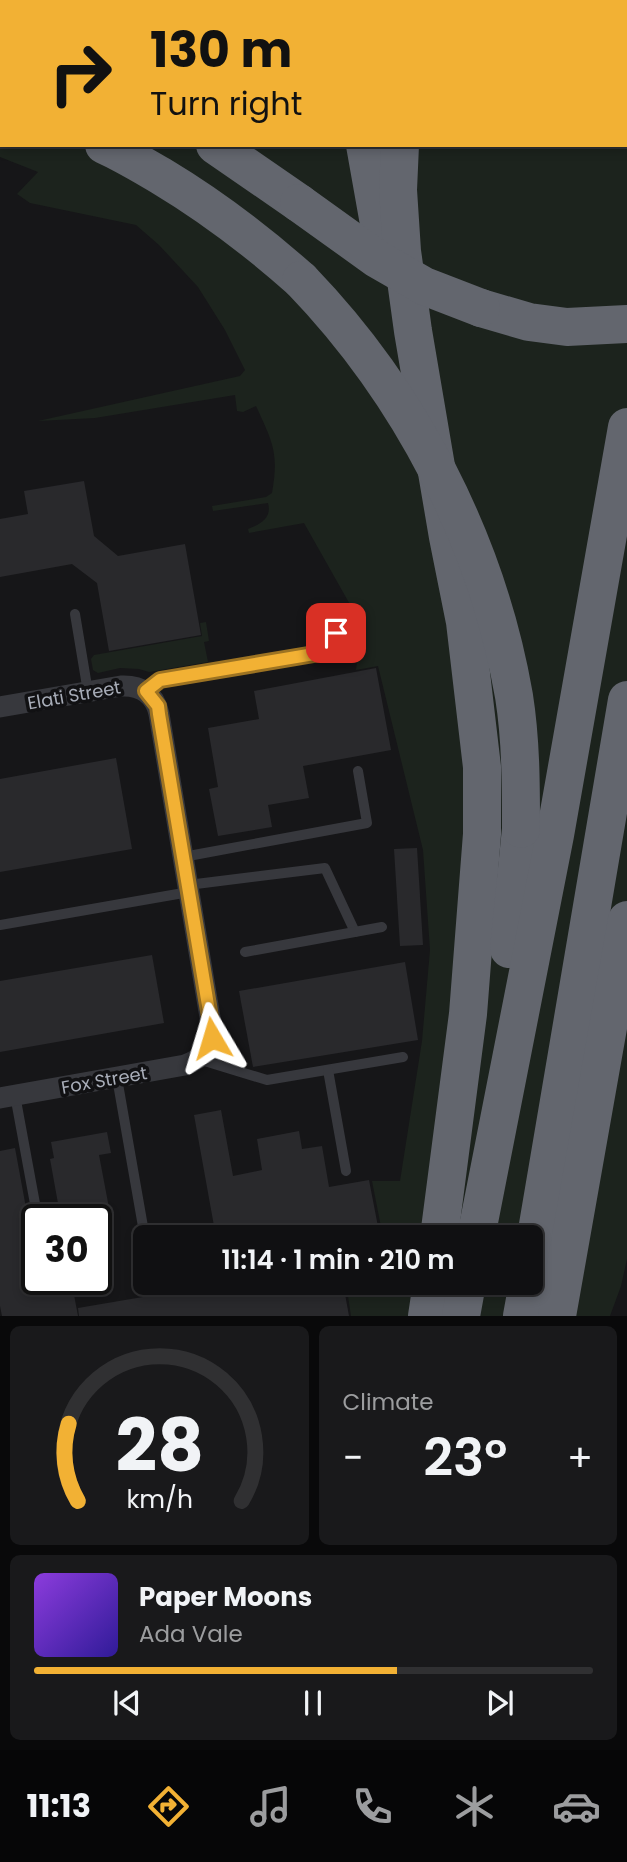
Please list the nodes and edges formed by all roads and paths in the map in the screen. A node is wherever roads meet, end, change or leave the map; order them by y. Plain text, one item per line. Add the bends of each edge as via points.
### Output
1 (108, 147) edge
2 (218, 147) edge
3 (365, 147) edge
4 (400, 147) edge
5 (627, 324) edge
6 (627, 427) edge
7 (448, 537) junction
8 (75, 614) dead end
9 (334, 626) dead end
10 (146, 691) junction
11 (88, 692) junction
12 (627, 700) edge
13 (0, 707) edge
14 (358, 771) dead end
15 (538, 832) junction
16 (183, 857) junction
17 (188, 889) junction
18 (627, 920) edge
19 (0, 925) edge
20 (382, 927) dead end
21 (355, 932) junction
22 (245, 952) dead end
23 (622, 957) edge
24 (202, 1056) junction
25 (402, 1057) dead end
26 (328, 1070) junction
27 (117, 1078) junction
28 (8, 1097) edge
29 (346, 1171) dead end
30 (34, 1204) edge
31 (143, 1225) edge
32 (441, 1225) edge
33 (471, 1225) edge
34 (478, 1225) edge
35 (538, 1225) edge
36 (430, 1295) edge
37 (463, 1295) edge
38 (526, 1295) edge
39 (427, 1316) edge
40 (459, 1316) edge
41 (522, 1316) edge
42 (558, 1316) edge

1 - 15 highway, bridge via 190,193 301,279 366,355 410,419 460,517 495,611 514,697 520,761
2 - 5 highway, bridge via 377,259 424,286 529,322 567,327
3 - 7 highway via 397,323
4 - 7 highway via 402,251
6 - 15 highway
7 - 32 highway via 465,622 482,767 482,834 468,1014
8 - 11 lane
9 - 10 lane via 332,646 320,653 160,680
10 - 11 street, Elati Street via 131,685
10 - 16 street via 158,706
11 - 13 street, Elati Street
12 - 35 highway
14 - 16 lane via 367,823
15 - 33 highway via 516,890
15 - 34 highway
16 - 17 street
17 - 19 lane
17 - 21 lane via 326,868
17 - 24 street via 212,1029 210,1046
18 - 23 highway
20 - 21 lane
21 - 22 lane
23 - 42 highway
24 - 26 lane via 267,1080
24 - 27 street, Fox Street via 174,1068
25 - 26 lane
26 - 29 lane
27 - 28 street, Fox Street
27 - 31 lane
28 - 30 lane
36 - 39 highway
37 - 40 highway
38 - 41 highway

